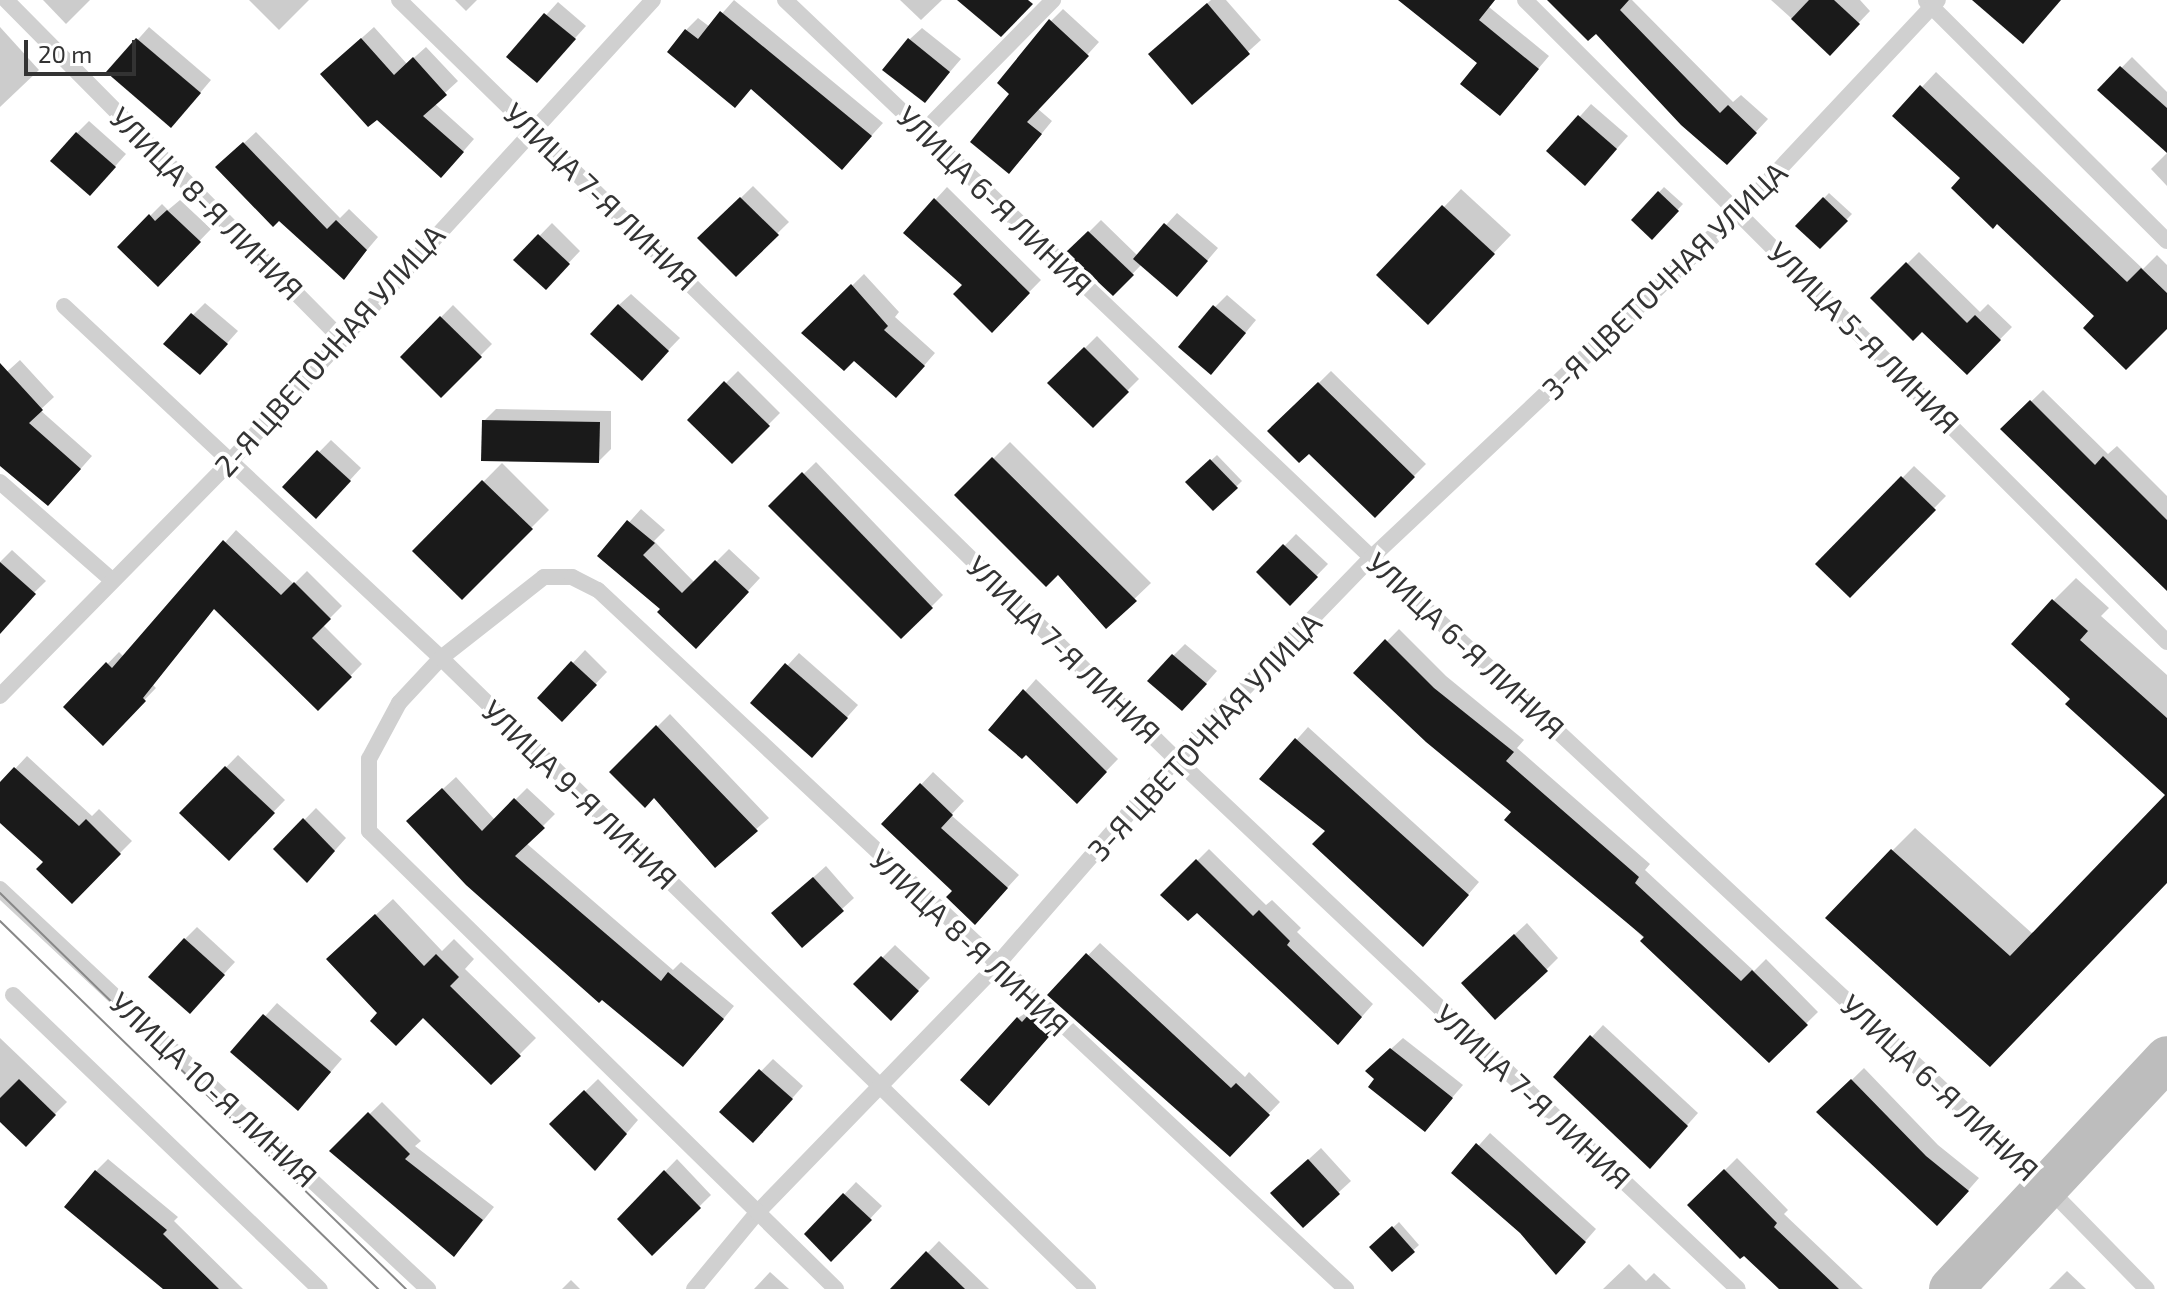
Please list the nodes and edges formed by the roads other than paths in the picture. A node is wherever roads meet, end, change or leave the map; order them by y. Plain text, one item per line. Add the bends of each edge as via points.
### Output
1 (6, 0) edge
2 (399, 0) edge
3 (653, 0) edge
4 (785, 0) edge
5 (1053, 0) edge
6 (1525, 0) edge
7 (1932, 2) edge
8 (532, 128) junction
9 (924, 131) junction
10 (1740, 211) junction
11 (2167, 241) edge
12 (64, 306) dead end
13 (341, 338) junction
14 (228, 464) junction
15 (0, 482) edge
16 (1372, 557) junction
17 (112, 580) junction
18 (2167, 642) edge
19 (441, 658) junction
20 (0, 696) edge
21 (1176, 759) junction
22 (0, 889) edge
23 (995, 967) junction
24 (13, 995) dead end
25 (2167, 1058) edge
26 (879, 1086) junction
27 (2048, 1188) junction
28 (756, 1214) junction
29 (320, 1289) edge
30 (428, 1289) edge
31 (694, 1289) edge
32 (836, 1289) edge
33 (1088, 1289) edge
34 (1346, 1289) edge
35 (1738, 1289) edge
36 (1951, 1289) edge
37 (2147, 1289) edge

1 - 13 lane, УЛИЦА 8-Я ЛИНИЯ
2 - 8 lane, УЛИЦА 7-Я ЛИНИЯ
3 - 8 lane, 2-Я ЦВЕТОЧНАЯ УЛИЦА
4 - 9 lane, УЛИЦА 6-Я ЛИНИЯ
5 - 9 lane
6 - 10 lane, УЛИЦА 5-Я ЛИНИЯ
7 - 10 lane, 3-Я ЦВЕТОЧНАЯ УЛИЦА
7 - 11 lane
8 - 13 lane, 2-Я ЦВЕТОЧНАЯ УЛИЦА
8 - 21 lane, УЛИЦА 7-Я ЛИНИЯ
9 - 16 lane, УЛИЦА 6-Я ЛИНИЯ
10 - 16 lane, 3-Я ЦВЕТОЧНАЯ УЛИЦА
10 - 18 lane, УЛИЦА 5-Я ЛИНИЯ
12 - 14 lane, УЛИЦА 9-Я ЛИНИЯ
13 - 14 lane, 2-Я ЦВЕТОЧНАЯ УЛИЦА
14 - 17 lane, 2-Я ЦВЕТОЧНАЯ УЛИЦА
14 - 19 lane, УЛИЦА 9-Я ЛИНИЯ
15 - 17 lane
16 - 21 lane, 3-Я ЦВЕТОЧНАЯ УЛИЦА
16 - 27 lane, УЛИЦА 6-Я ЛИНИЯ
17 - 20 lane, 2-Я ЦВЕТОЧНАЯ УЛИЦА
19 - 23 lane, УЛИЦА 8-Я ЛИНИЯ via 544,577 572,577 598,590
19 - 26 lane, УЛИЦА 9-Я ЛИНИЯ
19 - 28 lane via 399,703 369,759 369,831
21 - 23 lane, 3-Я ЦВЕТОЧНАЯ УЛИЦА
21 - 35 lane, УЛИЦА 7-Я ЛИНИЯ
22 - 30 lane, УЛИЦА 10-Я ЛИНИЯ
23 - 26 lane, 3-Я ЦВЕТОЧНАЯ УЛИЦА
23 - 34 lane, УЛИЦА 8-Я ЛИНИЯ
24 - 29 lane
25 - 27 street
26 - 28 lane, 3-Я ЦВЕТОЧНАЯ УЛИЦА
26 - 33 lane, УЛИЦА 9-Я ЛИНИЯ
27 - 36 street
27 - 37 lane, УЛИЦА 6-Я ЛИНИЯ
28 - 31 lane, 3-Я ЦВЕТОЧНАЯ УЛИЦА
28 - 32 lane

